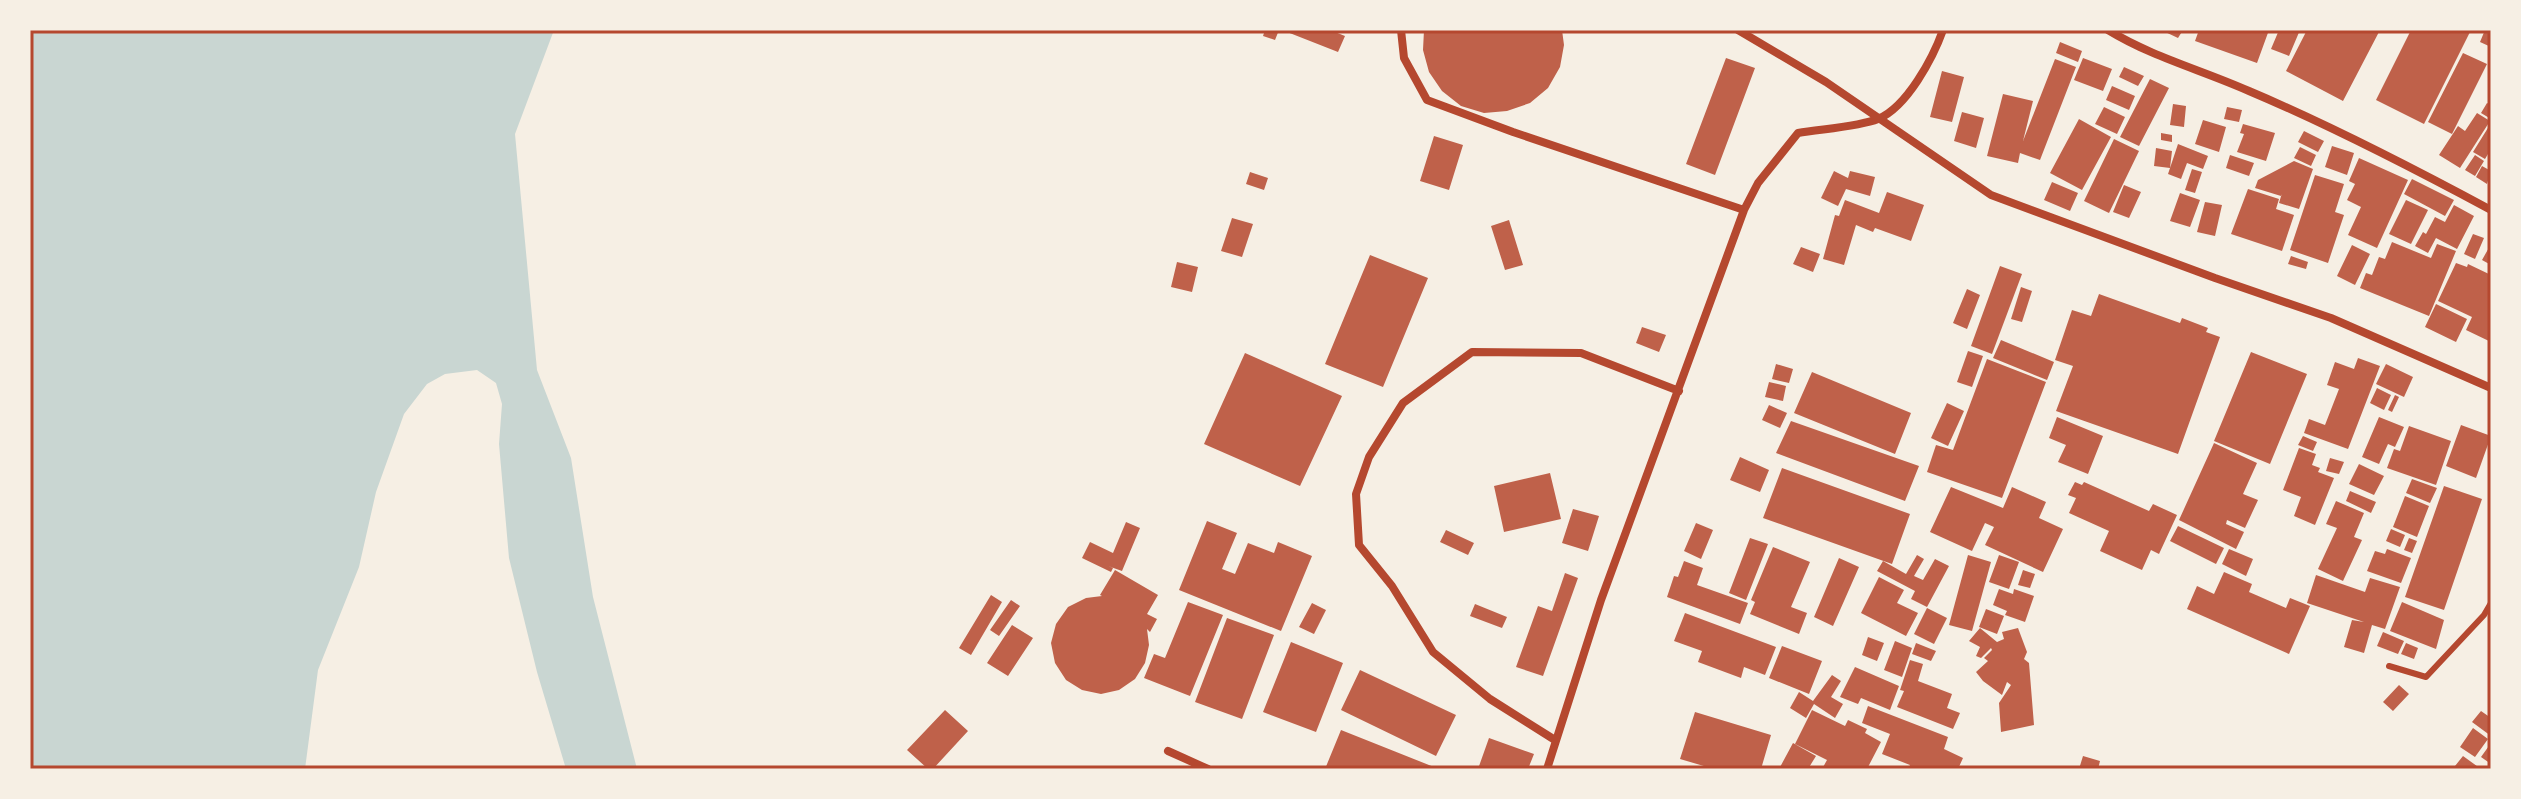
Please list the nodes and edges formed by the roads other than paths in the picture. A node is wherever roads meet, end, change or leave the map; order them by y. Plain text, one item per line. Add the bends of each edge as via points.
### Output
1 (1401, 30) edge
2 (1738, 30) edge
3 (1943, 30) edge
4 (2108, 30) edge
5 (1880, 119) junction
6 (1744, 210) junction
7 (2491, 210) edge
8 (2491, 388) edge
9 (1679, 391) junction
10 (2491, 603) edge
11 (2389, 666) dead end
12 (1555, 740) junction
13 (1168, 751) dead end
14 (1208, 769) edge
15 (1547, 769) edge

1 - 6 street via 1404,58 1427,100
2 - 5 street
3 - 5 street via 1934,56 1909,94
4 - 7 street via 2134,46 2376,149
5 - 6 street via 1798,133 1758,183
5 - 8 street via 1991,195 2331,318
6 - 9 street
9 - 12 street
9 - 12 street via 1581,353 1472,352 1403,403 1369,457 1356,494 1359,545 1433,652 1490,699
10 - 11 lane via 2426,677
12 - 15 street
13 - 14 street

